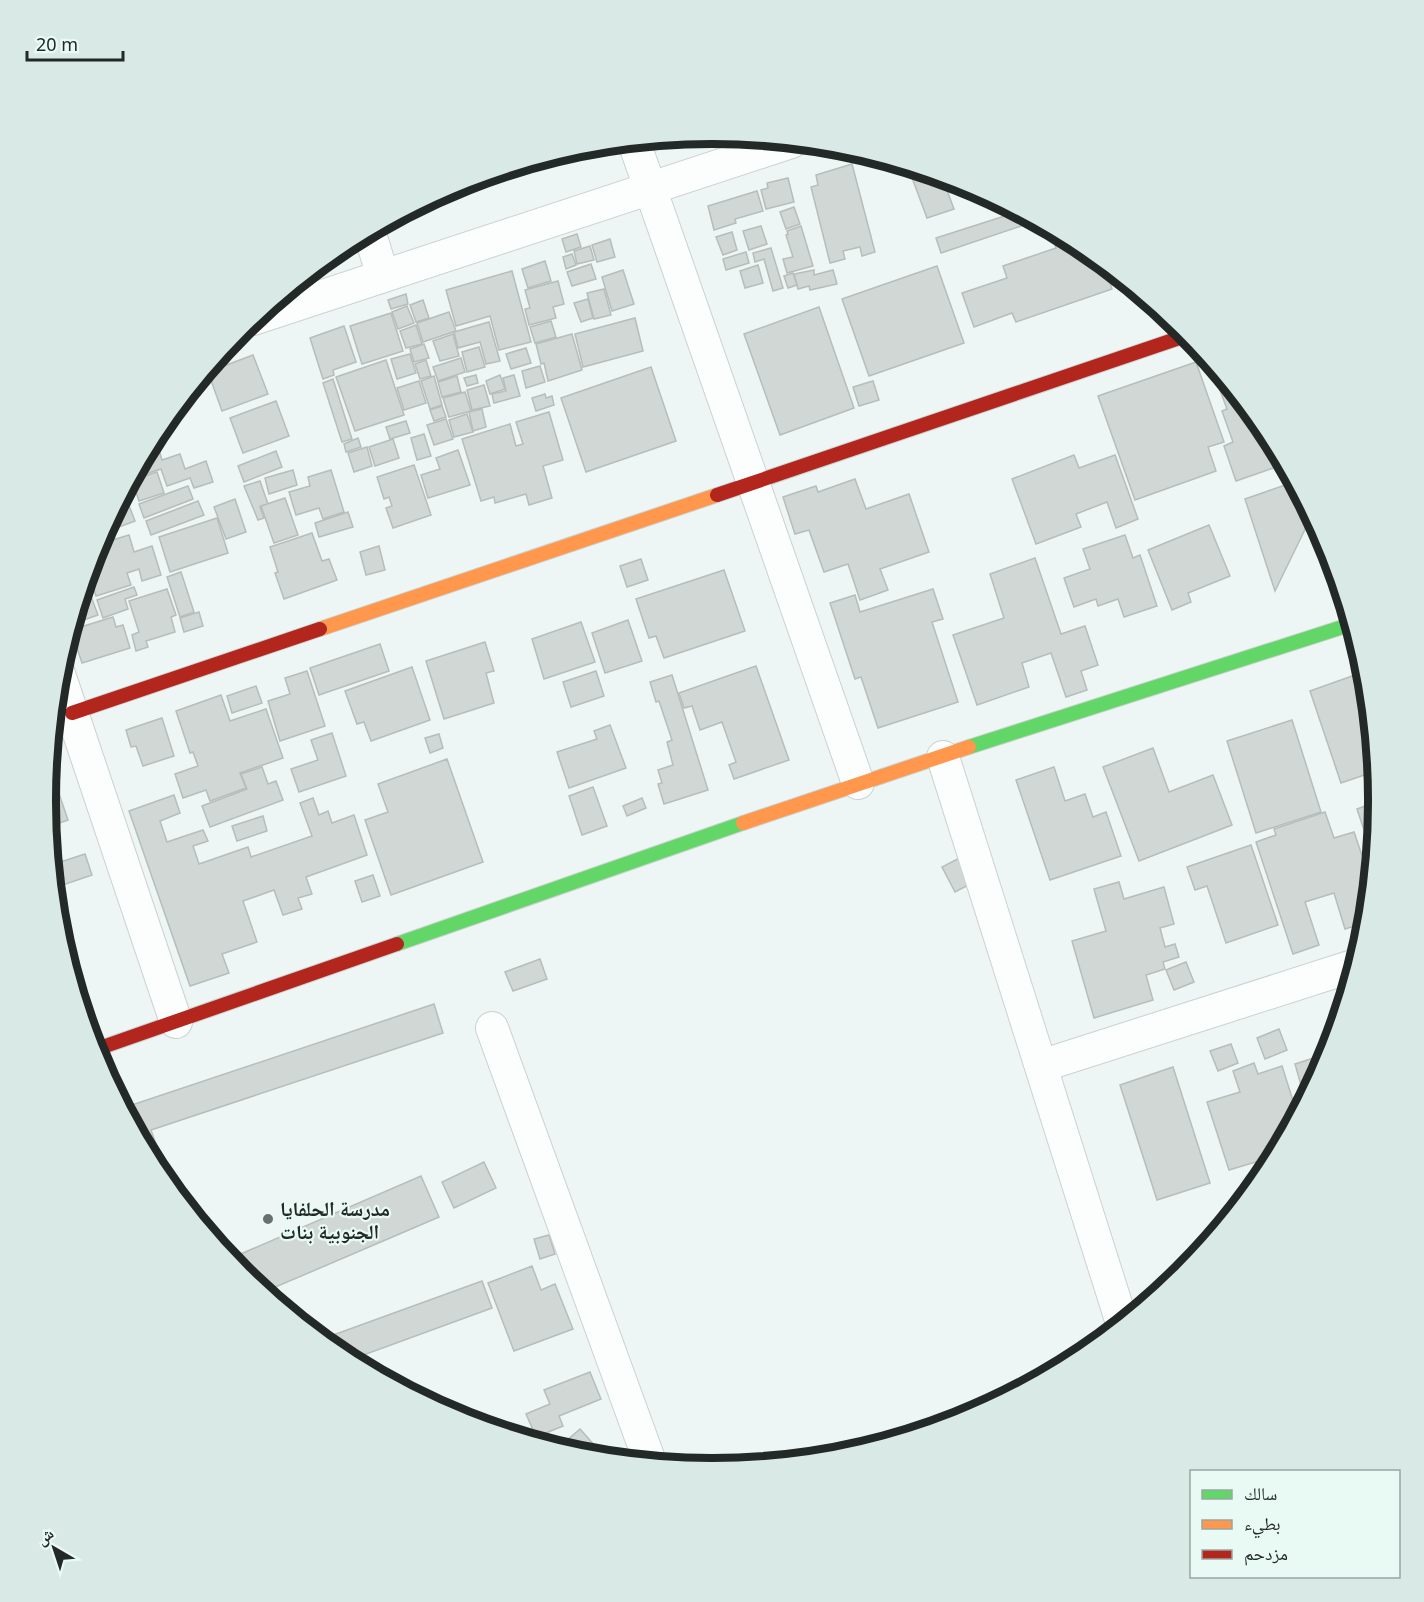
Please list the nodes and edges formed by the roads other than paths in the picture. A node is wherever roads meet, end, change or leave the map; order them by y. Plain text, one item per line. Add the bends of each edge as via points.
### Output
1 (773, 148) edge
2 (636, 149) edge
3 (650, 188) junction
4 (372, 240) edge
5 (383, 276) junction
6 (274, 312) edge
7 (1178, 339) edge
8 (753, 483) junction
9 (1345, 626) edge
10 (65, 692) edge
11 (72, 713) junction
12 (943, 757) junction
13 (858, 783) junction
14 (1347, 968) edge
15 (176, 1022) junction
16 (492, 1028) dead end
17 (103, 1047) edge
18 (1041, 1066) junction
19 (1120, 1316) edge
20 (647, 1454) edge

1 - 3 street
2 - 3 street
3 - 5 street
3 - 8 street
4 - 5 street
5 - 6 street
7 - 8 street
8 - 11 street
8 - 13 street
9 - 12 street
10 - 11 street
11 - 15 street
12 - 13 street
12 - 18 street
13 - 15 street
14 - 18 street
15 - 17 street
16 - 20 street
18 - 19 street

